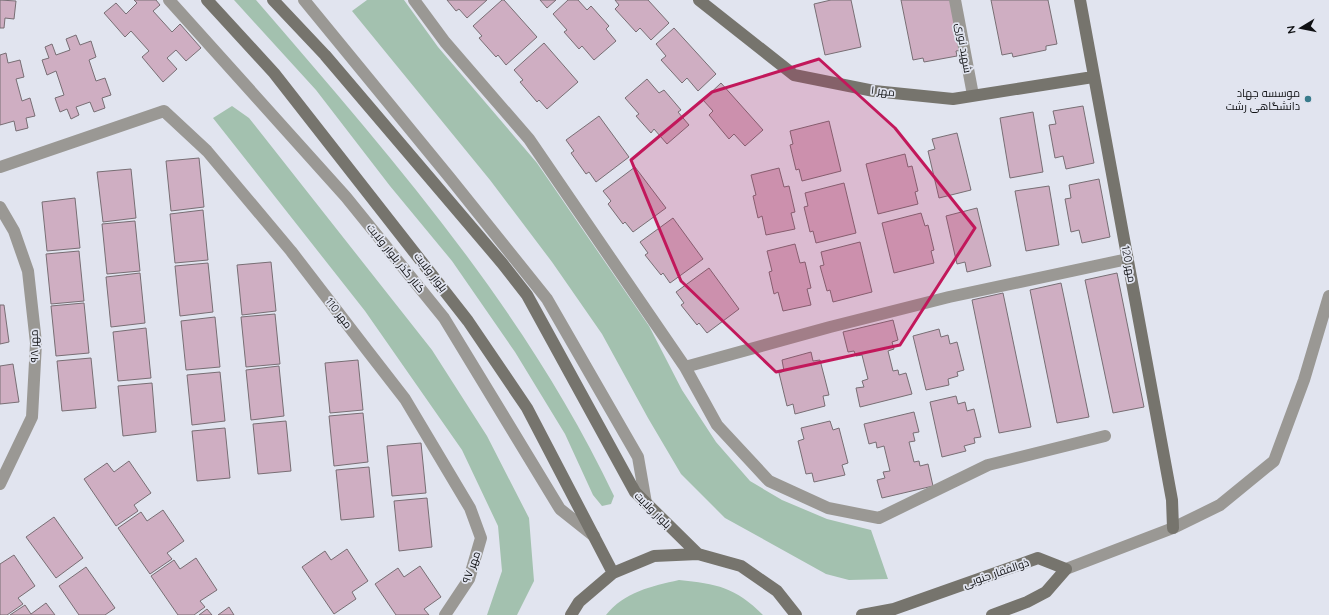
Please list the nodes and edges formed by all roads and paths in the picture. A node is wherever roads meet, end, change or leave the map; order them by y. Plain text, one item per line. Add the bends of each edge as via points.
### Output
1 (170, 0) edge
2 (207, 0) edge
3 (273, 0) edge
4 (304, 0) edge
5 (414, 0) edge
6 (699, 0) edge
7 (955, 0) edge
8 (1080, 0) edge
9 (1093, 77) junction
10 (973, 96) junction
11 (0, 167) edge
12 (0, 206) edge
13 (1128, 259) junction
14 (1329, 296) edge
15 (686, 367) junction
16 (1104, 436) dead end
17 (0, 484) edge
18 (646, 503) junction
19 (1173, 528) junction
20 (594, 536) junction
21 (482, 538) joint
22 (698, 554) junction
23 (1066, 569) junction
24 (613, 573) junction
25 (444, 615) edge
26 (571, 615) edge
27 (796, 615) edge
28 (862, 615) edge
29 (992, 615) edge

1 - 20 street, کنار گذر بلوار ولایت via 346,197 444,318 560,509
2 - 20 main road, بلوار ولایت via 279,79 468,321 527,408
3 - 18 main road, بلوار ولایت via 330,61 502,263 526,295 635,492
4 - 18 street via 547,299 638,457
5 - 15 street via 445,42 529,139
6 - 10 main road, مهر ۱ via 794,75 874,91 953,99
7 - 10 street, شهید نوری
8 - 9 main road, مهر 120
9 - 10 main road, مهر ۱
9 - 13 main road, مهر 120
11 - 21 street, مهر 110 via 164,111 207,151 290,251 405,399 470,508
12 - 17 street, مهر ۹۸ via 14,231 28,271 36,343 32,417
13 - 15 street via 949,297 830,326
13 - 19 main road, مهر 120 via 1172,500
14 - 19 street via 1304,380 1274,461 1220,505
15 - 16 street via 717,424 769,481 828,508 879,518 988,465
18 - 22 main road, بلوار ولایت
19 - 23 street
20 - 24 main road, بلوار ولایت
21 - 25 street, مهر ۹۷ via 469,579
22 - 24 main road via 654,556
22 - 27 main road via 741,566 777,591
23 - 28 main road, ذوالفقار جنوبی via 1038,558 894,609
23 - 29 main road via 1046,592 1028,602
24 - 26 main road via 579,602

